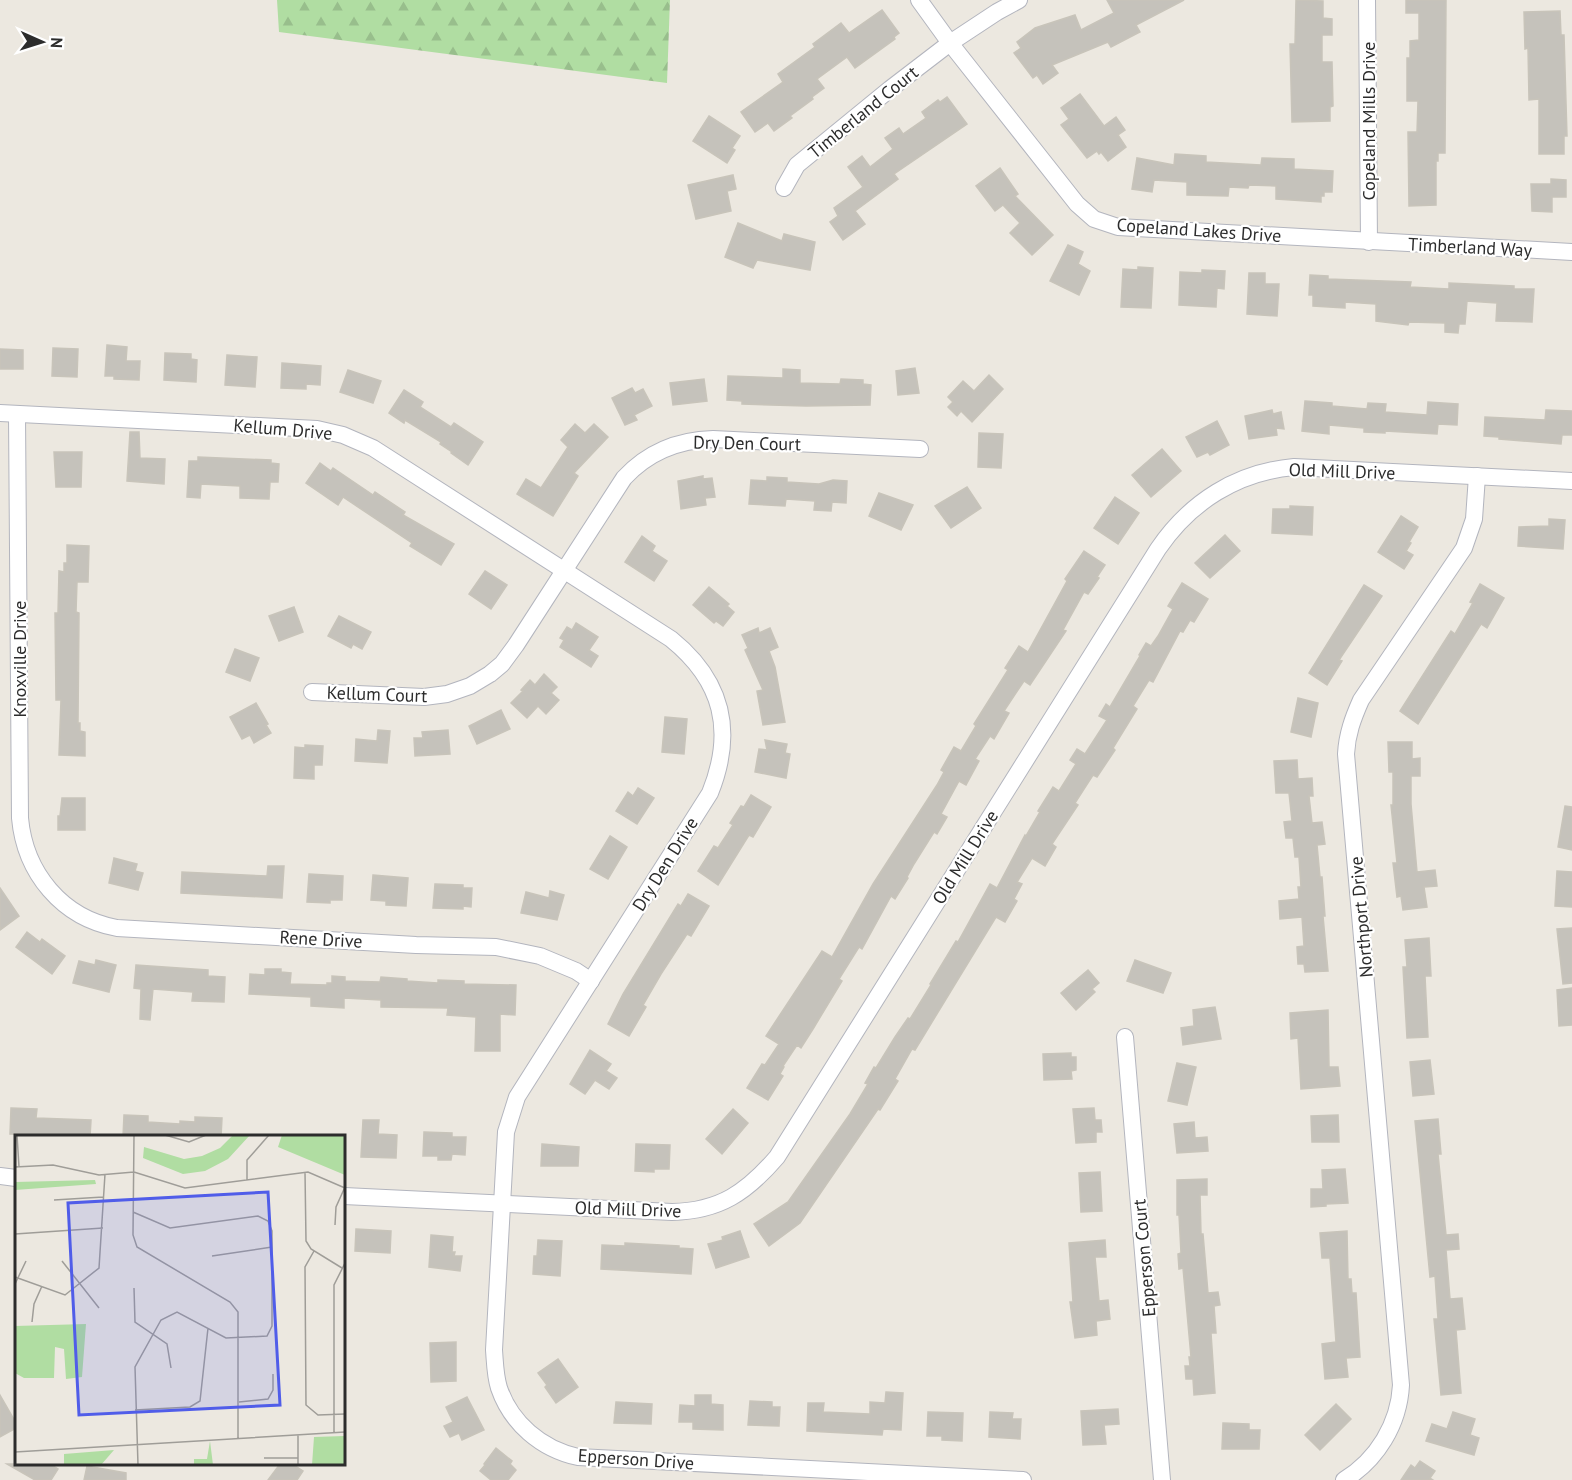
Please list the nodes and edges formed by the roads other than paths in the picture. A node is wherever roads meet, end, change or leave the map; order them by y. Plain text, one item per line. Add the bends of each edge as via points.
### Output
1 (919, 0) edge
2 (1019, 0) edge
3 (1367, 0) edge
4 (950, 43) junction
5 (784, 188) dead end
6 (1369, 242) junction
7 (1572, 252) edge
8 (0, 413) edge
9 (17, 414) junction
10 (920, 449) dead end
11 (1477, 476) junction
12 (1572, 481) edge
13 (564, 571) junction
14 (312, 692) dead end
15 (54, 896) joint
16 (591, 981) junction
17 (1125, 1036) dead end
18 (0, 1176) edge
19 (15, 1178) edge
20 (345, 1196) edge
21 (503, 1204) junction
22 (1023, 1480) edge
23 (1162, 1480) edge
24 (1344, 1480) edge

1 - 4 street, Copeland Lakes Drive
2 - 4 street, Timberland Court
3 - 6 street, Copeland Mills Drive
4 - 5 street, Timberland Court via 797,165
4 - 6 street, Copeland Lakes Drive via 1077,204 1094,219 1118,227
6 - 7 street, Timberland Way
8 - 9 street, Kellum Drive
9 - 13 street, Kellum Drive via 317,429 343,435 373,448
9 - 15 street, Knoxville Drive via 21,833 35,870
10 - 13 street, Dry Den Court via 713,440 675,444 647,458 624,478
11 - 12 street, Old Mill Drive
11 - 21 street, Old Mill Drive via 1294,467 1250,476 1209,496 1166,537 781,1151 762,1175 724,1201 680,1212
11 - 24 street, Northport Drive via 1474,519 1464,548 1361,700 1347,740 1400,1393 1397,1412 1380,1446
13 - 14 street, Kellum Court via 507,658 470,686 424,697
13 - 16 street, Dry Den Drive via 688,653 716,698 723,734 722,757 710,793
15 - 16 street, Rene Drive via 82,916 113,927 496,947 540,956
16 - 21 street, Dry Den Drive via 517,1097 506,1132
17 - 23 street, Epperson Court
18 - 19 street
20 - 21 street, Old Mill Drive
21 - 22 street, Epperson Drive via 494,1350 497,1381 514,1416 548,1446 570,1455 593,1458

